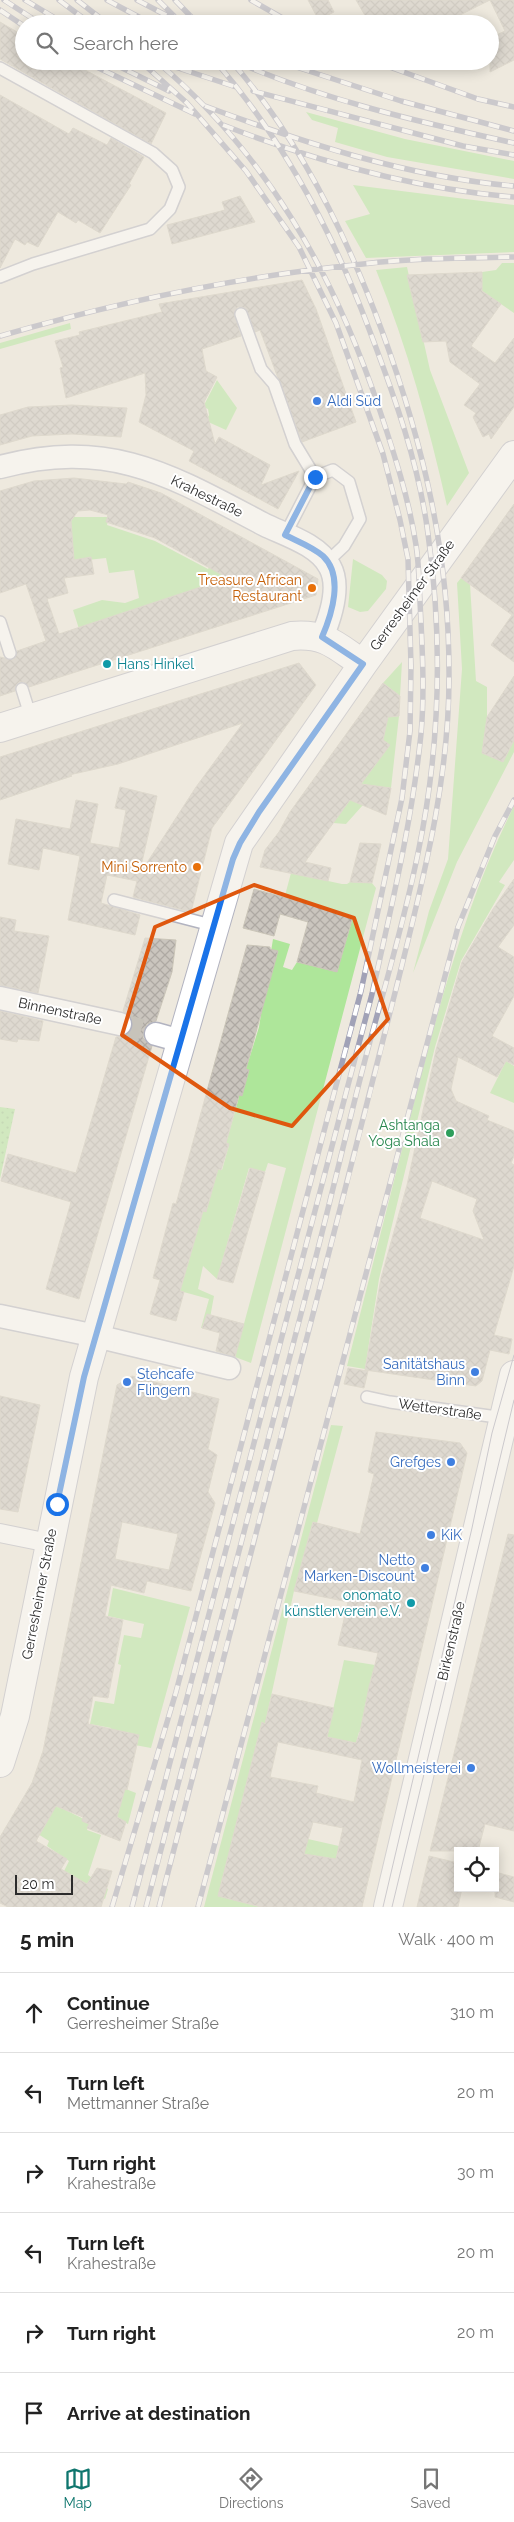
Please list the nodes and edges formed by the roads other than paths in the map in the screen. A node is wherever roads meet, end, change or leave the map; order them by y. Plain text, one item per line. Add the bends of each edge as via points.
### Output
1 (0, 68) edge
2 (0, 277) edge
3 (241, 314) dead end
4 (514, 455) edge
5 (0, 467) edge
6 (315, 477) junction
7 (278, 531) junction
8 (327, 562) junction
9 (0, 622) edge
10 (322, 637) junction
11 (10, 653) dead end
12 (363, 664) junction
13 (22, 689) dead end
14 (30, 718) junction
15 (0, 728) edge
16 (114, 900) dead end
17 (214, 926) junction
18 (0, 998) edge
19 (120, 1024) tunnel mouth
20 (0, 1316) edge
21 (96, 1336) junction
22 (229, 1368) dead end
23 (514, 1375) edge
24 (367, 1397) dead end
25 (509, 1419) edge
26 (0, 1534) edge
27 (49, 1543) junction
28 (5, 1733) edge
29 (0, 1763) edge
30 (388, 1907) edge

1 - 2 lane via 148,150 169,167 179,187 170,209 150,229
3 - 6 lane via 261,369 274,384 295,444
4 - 12 street, Gerresheimer Straße
5 - 7 street, Krahestraße via 34,458 70,457 136,464 182,482
6 - 7 lane
6 - 8 lane via 333,470 348,482 360,519 344,546
7 - 8 street, Krahestraße via 315,551
8 - 10 street via 335,583 329,621
9 - 11 lane
10 - 12 street
10 - 14 street via 311,634 292,636
12 - 17 street, Gerresheimer Straße via 240,843
13 - 14 lane
14 - 15 street
16 - 17 lane
17 - 21 street, Gerresheimer Straße via 168,1038
18 - 19 street, Binnenstraße
20 - 21 street
21 - 22 street
21 - 27 street, Gerresheimer Straße via 84,1377
23 - 25 street, Birkenstraße
24 - 25 lane, Wetterstraße
25 - 30 street, Birkenstraße
26 - 27 street
27 - 28 street, Gerresheimer Straße
28 - 29 street, Gerresheimer Straße

